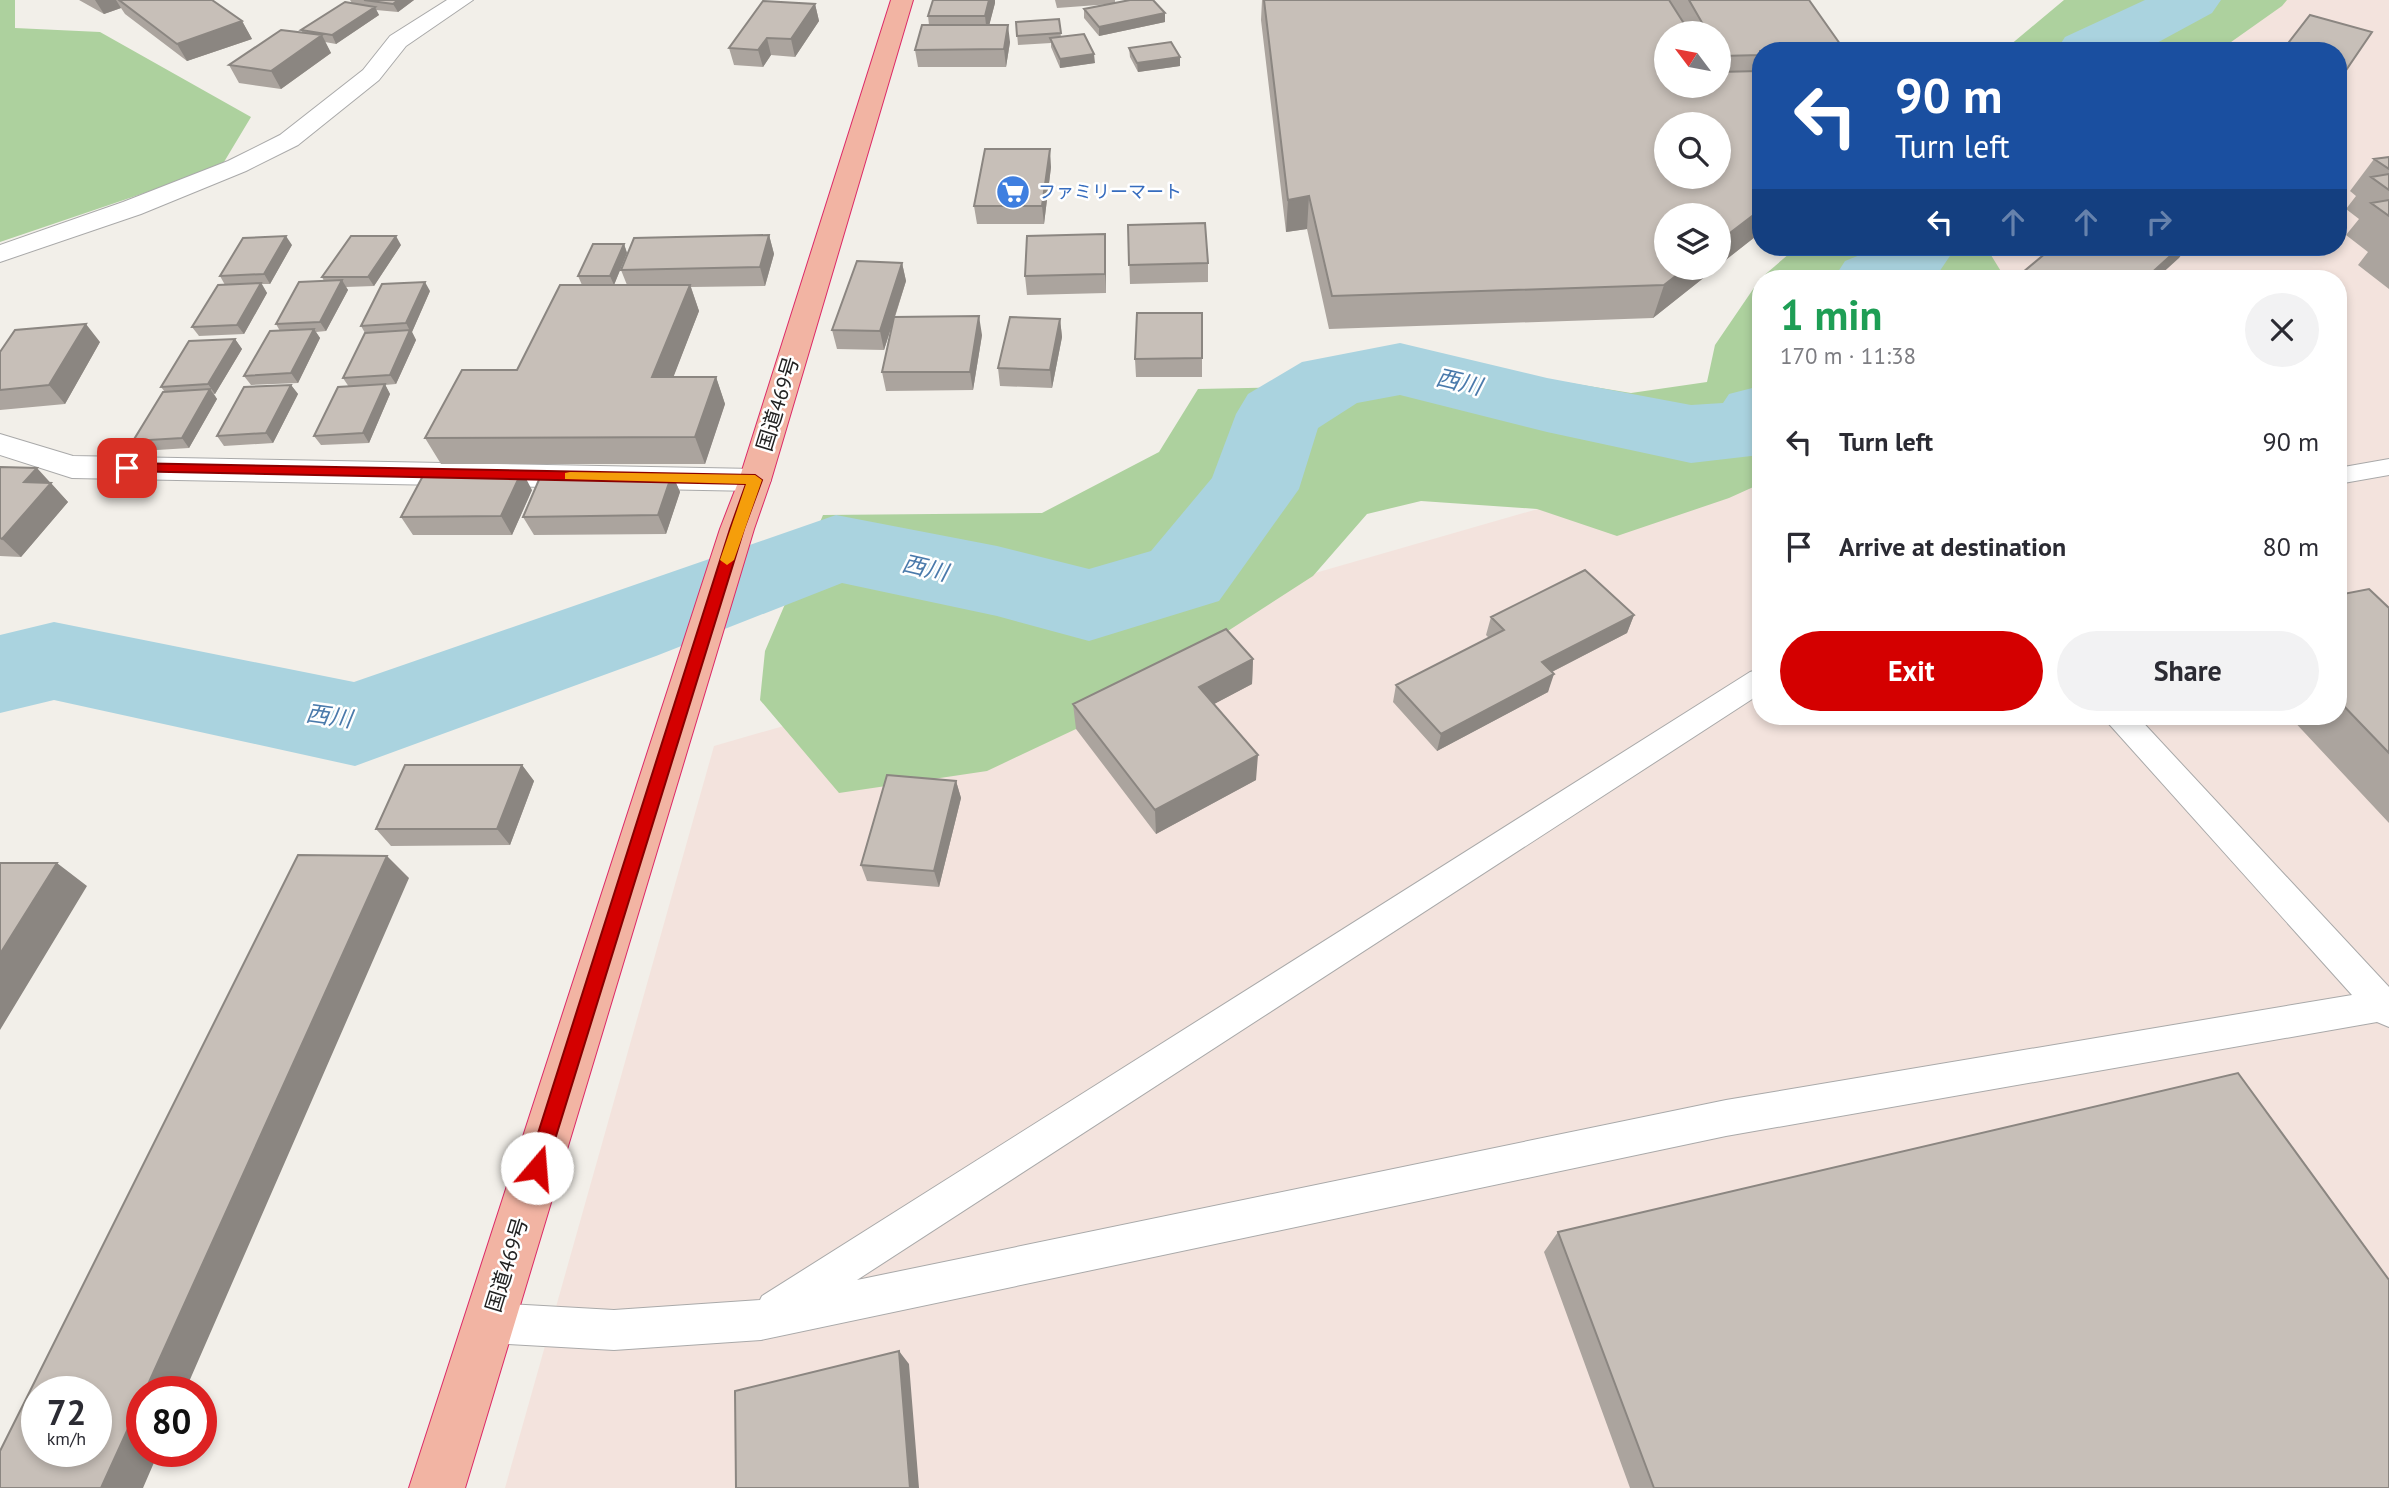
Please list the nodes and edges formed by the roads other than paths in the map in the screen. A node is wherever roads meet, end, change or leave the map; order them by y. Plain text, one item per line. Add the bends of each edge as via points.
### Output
1 (462, 0) edge
2 (902, 0) edge
3 (0, 254) edge
4 (0, 444) edge
5 (2389, 467) edge
6 (2347, 474) edge
7 (755, 480) junction
8 (1752, 685) edge
9 (2127, 725) edge
10 (2386, 1008) edge
11 (761, 1320) junction
12 (489, 1323) junction
13 (437, 1488) edge

1 - 3 street via 398,41 371,75 289,140 132,208
2 - 7 highway, 国道469号
4 - 7 street via 72,467
5 - 6 lane
7 - 12 highway, 国道469号
8 - 11 lane
9 - 10 lane
10 - 11 lane via 1727,1118
11 - 12 lane via 614,1330
12 - 13 highway, 国道469号

